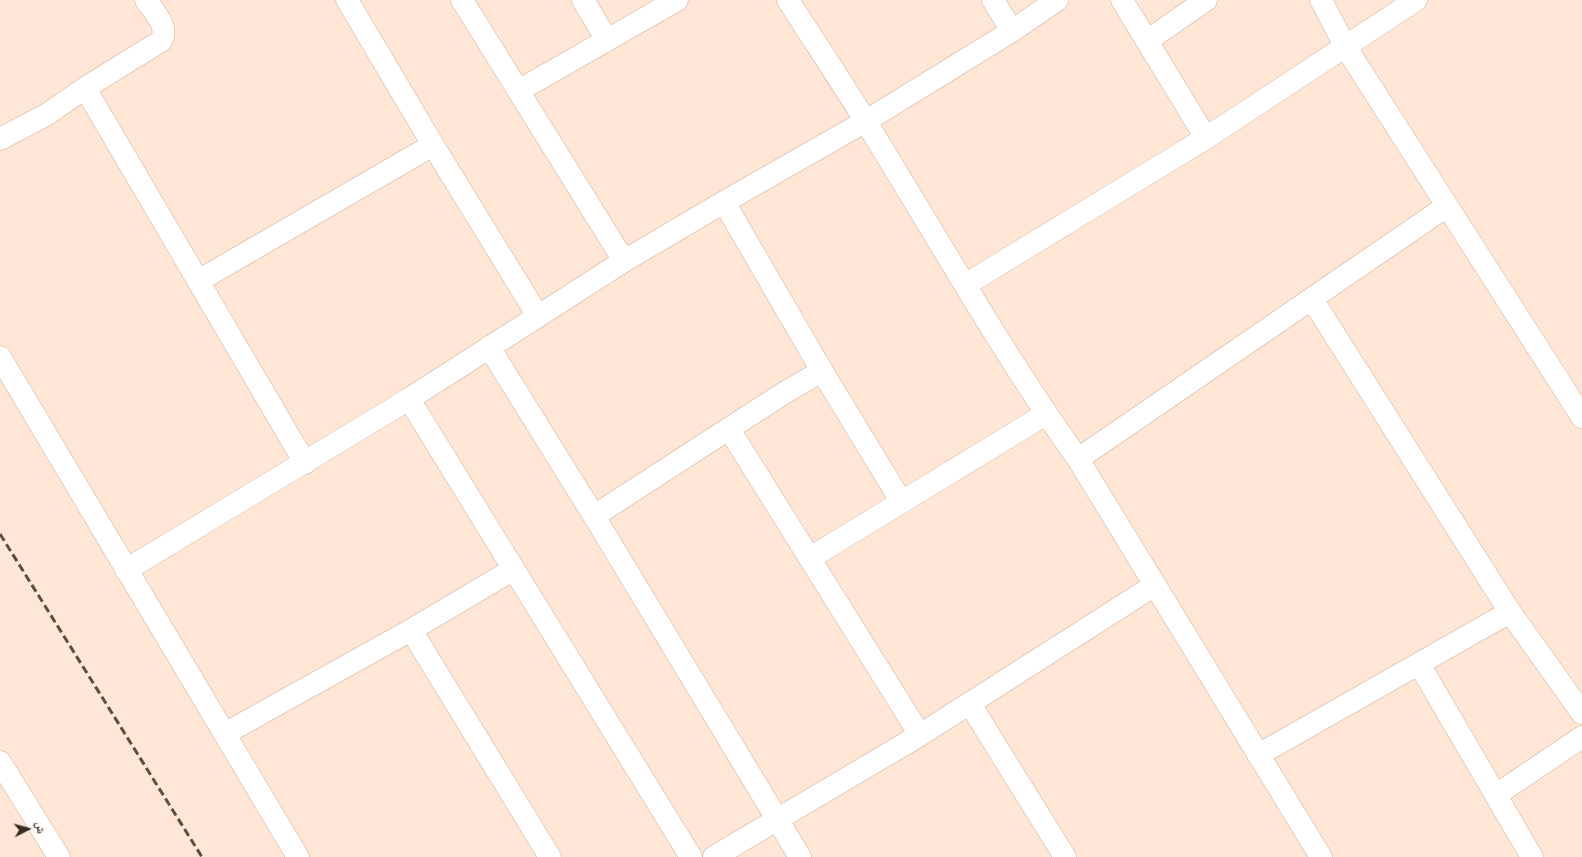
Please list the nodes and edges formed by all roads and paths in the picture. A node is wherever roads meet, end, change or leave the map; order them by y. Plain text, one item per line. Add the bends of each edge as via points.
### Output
1 (146, 0) edge
2 (347, 0) edge
3 (462, 0) edge
4 (583, 0) edge
5 (677, 0) edge
6 (788, 0) edge
7 (993, 0) edge
8 (1057, 0) edge
9 (1122, 0) edge
10 (1206, 0) edge
11 (1321, 0) edge
12 (1416, 0) edge
13 (1012, 31) junction
14 (607, 40) junction
15 (1147, 41) junction
16 (1345, 46) junction
17 (85, 88) junction
18 (518, 91) junction
19 (866, 121) junction
20 (1206, 138) junction
21 (0, 139) edge
22 (433, 145) junction
23 (724, 202) junction
24 (1447, 206) junction
25 (624, 261) junction
26 (198, 281) junction
27 (965, 285) junction
28 (1312, 299) junction
29 (538, 316) junction
30 (488, 347) junction
31 (0, 357) edge
32 (822, 371) junction
33 (409, 399) junction
34 (1046, 414) junction
35 (1582, 417) edge
36 (729, 428) junction
37 (1078, 459) junction
38 (305, 463) junction
39 (901, 502) junction
40 (594, 516) junction
41 (810, 558) junction
42 (514, 569) junction
43 (126, 570) junction
44 (1155, 585) junction
45 (1510, 612) junction
46 (411, 630) junction
47 (1419, 664) junction
48 (970, 704) junction
49 (1582, 713) edge
50 (226, 734) junction
51 (920, 735) junction
52 (1582, 737) edge
53 (1258, 755) junction
54 (0, 762) edge
55 (1496, 795) junction
56 (777, 820) junction
57 (59, 857) edge
58 (298, 857) edge
59 (550, 857) edge
60 (691, 857) edge
61 (714, 857) edge
62 (800, 857) edge
63 (1065, 857) edge
64 (1321, 857) edge
65 (1532, 857) edge

1 - 17 street via 163,26 165,34 161,41
2 - 22 street
3 - 18 street
4 - 14 street
5 - 14 street
6 - 19 street
7 - 13 street
8 - 13 street
9 - 15 street
10 - 15 street
11 - 16 street
12 - 16 street
13 - 19 street
14 - 18 street
15 - 20 street
16 - 20 street
16 - 24 street
17 - 21 street via 46,115
17 - 26 street
18 - 25 street
19 - 23 street
19 - 27 street
20 - 27 street
22 - 26 street
22 - 29 street
23 - 25 street
23 - 32 street
24 - 28 street
24 - 35 street
25 - 29 street
26 - 38 street
27 - 34 street
28 - 37 street
28 - 45 street
29 - 30 street
30 - 33 street
30 - 40 street
31 - 43 street
32 - 36 street
32 - 39 street
33 - 38 street
33 - 42 street
34 - 37 street
34 - 39 street
36 - 40 street
36 - 41 street
37 - 44 street
38 - 43 street
39 - 41 street
40 - 56 street
41 - 51 street
42 - 46 street
42 - 60 street
43 - 50 street
44 - 48 street
44 - 53 street
45 - 47 street
45 - 49 street
46 - 50 street
46 - 59 street
47 - 53 street
47 - 55 street
48 - 51 street
48 - 63 street
50 - 58 street
51 - 56 street
52 - 55 street
53 - 64 street
54 - 57 street
55 - 65 street
56 - 61 street
56 - 62 street

